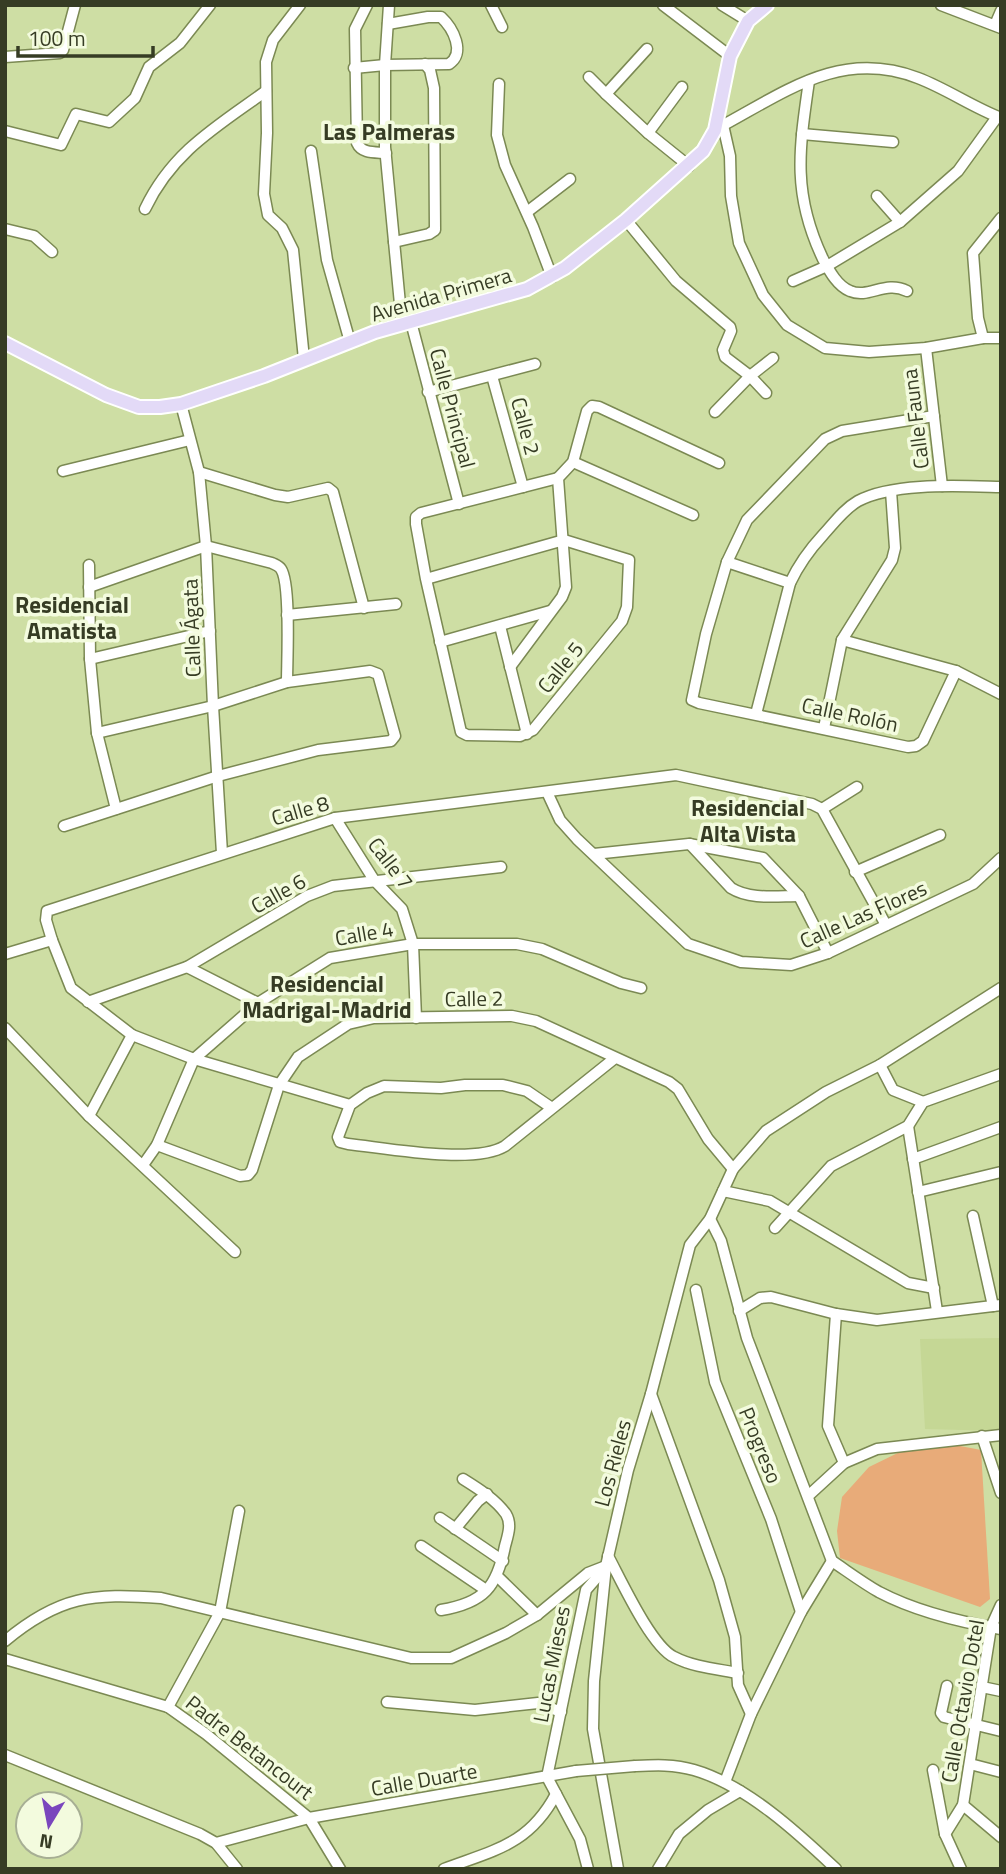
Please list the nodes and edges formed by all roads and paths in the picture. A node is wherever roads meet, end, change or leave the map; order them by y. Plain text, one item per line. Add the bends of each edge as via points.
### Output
1 (75, 5) edge
2 (210, 5) edge
3 (300, 5) edge
4 (367, 5) edge
5 (389, 5) edge
6 (492, 5) edge
7 (663, 5) edge
8 (722, 5) edge
9 (767, 5) edge
10 (941, 5) edge
11 (1001, 10) edge
12 (748, 21) junction
13 (388, 24) junction
14 (998, 26) edge
15 (502, 27) dead end
16 (647, 49) dead end
17 (730, 56) junction
18 (5, 57) edge
19 (425, 64) junction
20 (385, 65) junction
21 (354, 68) junction
22 (589, 77) dead end
23 (809, 81) junction
24 (499, 84) dead end
25 (682, 87) dead end
26 (266, 92) junction
27 (606, 94) junction
28 (999, 117) edge
29 (719, 127) junction
30 (5, 131) edge
31 (648, 133) junction
32 (802, 134) junction
33 (893, 142) dead end
34 (310, 151) dead end
35 (386, 153) junction
36 (689, 166) junction
37 (570, 179) dead end
38 (877, 196) dead end
39 (145, 209) dead end
40 (527, 212) junction
41 (1001, 218) edge
42 (626, 220) junction
43 (900, 222) junction
44 (5, 229) edge
45 (394, 242) junction
46 (52, 251) dead end
47 (827, 266) junction
48 (552, 276) junction
49 (793, 281) dead end
50 (907, 291) dead end
51 (406, 323) junction
52 (983, 338) junction
53 (1001, 338) edge
54 (350, 342) junction
55 (5, 343) edge
56 (926, 348) junction
57 (773, 358) dead end
58 (304, 359) junction
59 (535, 364) dead end
60 (492, 376) junction
61 (751, 376) junction
62 (428, 392) junction
63 (766, 393) dead end
64 (181, 404) junction
65 (715, 412) dead end
66 (934, 416) junction
67 (190, 440) junction
68 (573, 462) junction
69 (719, 463) dead end
70 (63, 471) dead end
71 (199, 472) junction
72 (558, 478) junction
73 (942, 486) junction
74 (1001, 486) edge
75 (523, 487) junction
76 (891, 491) junction
77 (459, 504) junction
78 (693, 515) dead end
79 (564, 540) junction
80 (206, 546) junction
81 (727, 562) junction
82 (89, 565) dead end
83 (426, 579) junction
84 (790, 583) junction
85 (89, 587) junction
86 (396, 604) dead end
87 (364, 608) junction
88 (551, 610) junction
89 (287, 615) junction
90 (500, 626) junction
91 (211, 631) junction
92 (842, 640) junction
93 (440, 642) junction
94 (90, 659) junction
95 (510, 667) junction
96 (956, 671) junction
97 (287, 682) junction
98 (1001, 694) edge
99 (213, 706) junction
100 (756, 714) junction
101 (824, 728) junction
102 (97, 733) junction
103 (527, 734) junction
104 (218, 776) junction
105 (857, 787) dead end
106 (547, 792) junction
107 (116, 809) junction
108 (822, 809) junction
109 (335, 818) junction
110 (64, 826) dead end
111 (940, 835) dead end
112 (690, 844) junction
113 (222, 853) junction
114 (594, 854) junction
115 (1001, 858) edge
116 (501, 867) dead end
117 (855, 872) junction
118 (374, 880) junction
119 (799, 897) junction
120 (887, 925) junction
121 (52, 940) junction
122 (413, 944) junction
123 (828, 953) junction
124 (5, 954) edge
125 (187, 967) junction
126 (641, 988) dead end
127 (1001, 988) edge
128 (88, 1002) junction
129 (258, 1003) junction
130 (416, 1018) junction
131 (5, 1028) edge
132 (132, 1035) junction
133 (615, 1058) junction
134 (194, 1059) junction
135 (880, 1065) junction
136 (1001, 1074) edge
137 (279, 1085) junction
138 (923, 1102) junction
139 (349, 1105) junction
140 (551, 1108) junction
141 (89, 1116) junction
142 (908, 1126) junction
143 (1001, 1127) edge
144 (157, 1145) junction
145 (913, 1159) junction
146 (144, 1165) junction
147 (733, 1168) junction
148 (1001, 1172) edge
149 (723, 1191) junction
150 (918, 1192) junction
151 (788, 1213) junction
152 (972, 1216) dead end
153 (710, 1219) junction
154 (775, 1228) dead end
155 (235, 1252) dead end
156 (934, 1288) junction
157 (696, 1290) dead end
158 (997, 1305) edge
159 (739, 1311) junction
160 (937, 1311) junction
161 (836, 1314) junction
162 (651, 1394) junction
163 (1001, 1435) edge
164 (982, 1436) junction
165 (844, 1463) junction
166 (463, 1479) dead end
167 (1001, 1493) edge
168 (487, 1494) junction
169 (808, 1496) junction
170 (239, 1510) dead end
171 (440, 1518) dead end
172 (455, 1529) junction
173 (421, 1546) dead end
174 (503, 1561) junction
175 (607, 1561) junction
176 (832, 1562) junction
177 (498, 1576) junction
178 (486, 1590) junction
179 (1001, 1605) edge
180 (441, 1610) dead end
181 (220, 1612) junction
182 (801, 1612) junction
183 (537, 1615) junction
184 (996, 1628) edge
185 (5, 1641) edge
186 (5, 1659) edge
187 (738, 1673) junction
188 (947, 1686) dead end
189 (982, 1687) junction
190 (1001, 1690) edge
191 (387, 1702) dead end
192 (168, 1707) junction
193 (561, 1712) junction
194 (751, 1714) junction
195 (976, 1724) junction
196 (1001, 1731) edge
197 (5, 1755) edge
198 (970, 1764) junction
199 (933, 1770) dead end
200 (1001, 1772) edge
201 (547, 1777) junction
202 (725, 1782) junction
203 (740, 1791) junction
204 (556, 1794) junction
205 (964, 1805) junction
206 (309, 1818) junction
207 (945, 1834) junction
208 (1001, 1837) edge
209 (216, 1843) junction
210 (469, 1860) junction
211 (237, 1869) edge
212 (340, 1869) edge
213 (444, 1869) edge
214 (476, 1869) edge
215 (589, 1869) edge
216 (618, 1869) edge
217 (658, 1869) edge
218 (836, 1869) edge
219 (961, 1869) edge

1 - 18 street via 60,53
2 - 30 street via 180,43 149,67 135,97 109,122 76,114 61,145
3 - 26 street via 272,40
4 - 21 street via 355,29
5 - 13 street, Calle Principal
6 - 15 street
7 - 17 street
8 - 12 street
9 - 12 main road, Avenida Primera
10 - 14 street
11 - 14 street
12 - 17 main road, Avenida Primera
13 - 19 street via 435,16 446,22 454,34 454,60
13 - 20 street, Calle Principal
16 - 27 street
17 - 29 main road, Avenida Primera
19 - 20 street
19 - 45 street via 434,88 435,230
20 - 21 street
20 - 35 street, Calle Principal
21 - 35 street via 359,148
22 - 27 street
23 - 28 street via 847,68 894,71
23 - 29 street
23 - 32 street
24 - 40 street via 497,135
25 - 31 street
26 - 39 street via 201,137 164,173
26 - 58 street via 264,194 268,215 282,228 293,250
27 - 31 street
28 - 43 street via 958,171
29 - 36 main road, Avenida Primera
29 - 56 street via 730,156 739,243 763,295 787,325 825,348 869,352
31 - 36 street
32 - 33 street
32 - 47 street via 800,189 811,233
34 - 54 street via 327,260
35 - 45 street, Calle Principal
36 - 42 main road, Avenida Primera
37 - 40 street
38 - 43 street
40 - 48 street
41 - 52 street via 973,253
42 - 48 main road, Avenida Primera
42 - 61 street via 676,281 730,327 725,356
43 - 47 street
44 - 46 street via 34,236
45 - 51 street, Calle Principal
47 - 49 street
47 - 50 street via 838,283 853,292 892,286
48 - 51 main road, Avenida Primera via 500,298
51 - 54 main road, Avenida Primera
51 - 62 street, Calle Principal
52 - 53 street
52 - 56 street
54 - 58 main road, Avenida Primera
55 - 64 main road, Avenida Primera via 122,401 149,408
56 - 66 street, Calle Fauna
57 - 61 street
58 - 64 main road, Avenida Primera
59 - 60 street
60 - 62 street
60 - 75 street, Calle 2
61 - 63 street
61 - 65 street
62 - 77 street, Calle Principal
64 - 67 street, Calle Ágata
66 - 73 street, Calle Fauna
66 - 81 street via 842,431 825,439 747,520
67 - 70 street
67 - 71 street, Calle Ágata
68 - 69 street via 592,406
68 - 72 street
68 - 78 street
71 - 80 street, Calle Ágata
71 - 87 street via 288,497 328,488 333,492
72 - 75 street
72 - 79 street
73 - 74 street
73 - 76 street
75 - 77 street
76 - 84 street via 858,501 845,511 817,541
76 - 92 street via 892,560
77 - 83 street via 416,517
79 - 83 street
79 - 88 street via 566,587
79 - 103 street, Calle 5 via 629,560 627,607 622,621
80 - 85 street
80 - 89 street via 280,568
80 - 91 street, Calle Ágata
81 - 84 street
81 - 100 street, Calle Rolón via 692,700
82 - 85 street
83 - 93 street
84 - 100 street
85 - 94 street
86 - 87 street
87 - 89 street
88 - 90 street
88 - 95 street
89 - 97 street
90 - 93 street
90 - 95 street
91 - 94 street
91 - 99 street, Calle Ágata
92 - 96 street
92 - 101 street
93 - 103 street via 463,734
94 - 102 street
95 - 103 street
96 - 98 street
96 - 101 street, Calle Rolón via 923,741 916,746
97 - 99 street
97 - 104 street via 375,672 394,739 318,750
99 - 102 street
99 - 104 street, Calle Ágata
100 - 101 street, Calle Rolón
102 - 107 street
104 - 107 street
104 - 113 street, Calle Ágata
105 - 108 street
106 - 108 street, Calle 8 via 676,775
106 - 109 street, Calle 8
106 - 114 street, Calle Las Flores via 560,820
107 - 110 street
108 - 117 street
109 - 113 street, Calle 8
109 - 118 street, Calle 7
111 - 117 street
112 - 114 street
112 - 119 street via 763,858
112 - 119 street via 738,893
113 - 121 street, Calle 8 via 52,908 46,920
114 - 123 street, Calle Las Flores via 688,944 741,962 791,965
115 - 120 street, Calle Las Flores via 974,884
116 - 118 street, Calle 6
117 - 120 street
118 - 122 street, Calle 7 via 402,909
118 - 125 street, Calle 6 via 333,886 307,896
119 - 123 street
120 - 123 street, Calle Las Flores
121 - 124 street
121 - 128 street, Calle 8 via 71,988
122 - 126 street, Calle 4 via 517,944 542,949
122 - 129 street, Calle 4 via 330,958
122 - 130 street, Calle 7
125 - 128 street, Calle 6
125 - 129 street
127 - 135 street, Los Rieles
128 - 132 street, Calle 8
129 - 134 street, Calle 4
130 - 133 street, Calle 2 via 524,1018
130 - 137 street, Calle 2 via 374,1018 348,1024 298,1057
131 - 141 street
132 - 134 street, Calle 8
132 - 141 street
133 - 140 street
133 - 147 street, Calle 2 via 678,1089 708,1139
134 - 137 street, Calle 8
134 - 144 street, Calle 4
135 - 138 street via 892,1090
135 - 147 street, Los Rieles via 776,1123
136 - 138 street
137 - 139 street, Calle 8
137 - 144 street, Calle 2 via 248,1175
138 - 142 street
139 - 140 street via 384,1086 503,1085 527,1091
139 - 140 street via 338,1137 341,1142 482,1155 495,1153
141 - 146 street
142 - 145 street
142 - 151 street via 831,1166
143 - 145 street
144 - 146 street, Calle 4
145 - 150 street
146 - 155 street
147 - 149 street, Los Rieles
148 - 150 street
149 - 151 street via 770,1201
149 - 153 street, Los Rieles
150 - 156 street
151 - 154 street
151 - 156 street via 908,1283
152 - 158 street
153 - 159 street via 721,1241
153 - 162 street, Los Rieles via 690,1245
156 - 160 street
157 - 182 street, Progreso via 715,1382 771,1518
158 - 160 street
159 - 161 street via 771,1297
159 - 169 street
160 - 161 street via 877,1320
161 - 165 street via 828,1426
162 - 175 street, Los Rieles
162 - 187 street via 719,1580 735,1637
163 - 164 street
164 - 165 street via 877,1449
164 - 167 street
165 - 169 street
166 - 168 street
168 - 172 street
168 - 174 street via 507,1516
169 - 176 street
170 - 181 street
171 - 172 street
172 - 174 street
173 - 178 street
174 - 177 street
175 - 183 street
175 - 187 street via 671,1656
175 - 193 street, Lucas Mieses via 586,1590
175 - 216 street, Los Rieles via 593,1729
176 - 182 street
176 - 184 street via 907,1605
177 - 178 street
177 - 183 street
178 - 180 street via 463,1606
179 - 184 street, Calle Octavio Dotel
181 - 183 street via 411,1658 451,1658
181 - 185 street via 161,1598 105,1595 46,1612
181 - 192 street
182 - 194 street
184 - 189 street, Calle Octavio Dotel
186 - 192 street, Padre Betancourt
187 - 194 street via 738,1685
188 - 195 street via 944,1717
189 - 190 street
189 - 195 street, Calle Octavio Dotel
191 - 193 street via 475,1710 538,1703
192 - 206 street, Padre Betancourt
193 - 201 street, Lucas Mieses
194 - 202 street
195 - 196 street
195 - 198 street, Calle Octavio Dotel
197 - 209 street
198 - 200 street
198 - 205 street, Calle Octavio Dotel
199 - 207 street
201 - 202 street, Calle Duarte, bridge via 675,1766
201 - 204 street
201 - 206 street, Calle Duarte
202 - 203 street, Calle Duarte
203 - 217 street via 678,1834
203 - 218 street, Calle Duarte via 799,1833
204 - 210 street via 548,1810 522,1837
204 - 215 street via 580,1839
205 - 207 street
205 - 208 street
206 - 209 street, Calle Duarte
206 - 212 street, Padre Betancourt
207 - 219 street
209 - 211 street
210 - 213 street
210 - 214 street

